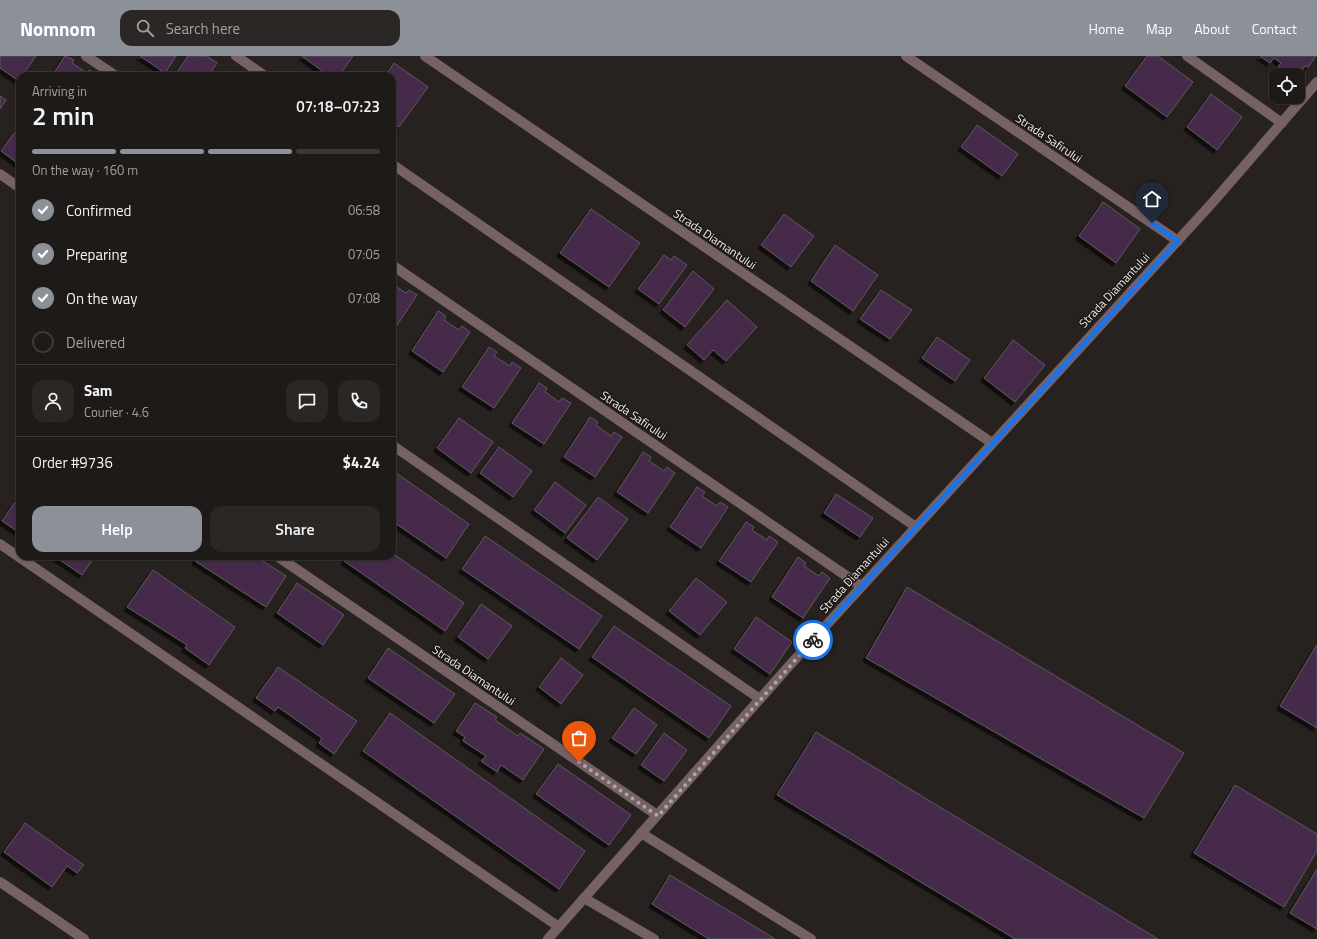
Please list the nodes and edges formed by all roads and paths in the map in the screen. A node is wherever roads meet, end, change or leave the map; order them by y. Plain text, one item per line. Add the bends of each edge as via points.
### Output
1 (86, 56) edge
2 (236, 56) edge
3 (426, 56) edge
4 (906, 56) edge
5 (1187, 56) edge
6 (110, 72) edge
7 (259, 72) edge
8 (1317, 82) edge
9 (1282, 122) junction
10 (396, 167) edge
11 (0, 174) edge
12 (16, 185) edge
13 (1178, 241) junction
14 (396, 268) edge
15 (992, 443) junction
16 (396, 449) edge
17 (916, 527) junction
18 (0, 544) edge
19 (16, 555) edge
20 (23, 560) edge
21 (283, 560) edge
22 (861, 586) junction
23 (760, 699) junction
24 (658, 816) junction
25 (641, 833) junction
26 (0, 882) edge
27 (584, 898) junction
28 (559, 927) junction
29 (84, 939) edge
30 (548, 939) edge
31 (654, 939) edge
32 (811, 939) edge

1 - 6 street
2 - 7 street
3 - 15 street, Strada Diamantului
4 - 13 street, Strada Safirului
5 - 9 street
8 - 9 street, Strada Diamantului
9 - 13 street, Strada Diamantului
10 - 17 street
11 - 12 street
13 - 15 street, Strada Diamantului
14 - 22 street, Strada Safirului
15 - 17 street, Strada Diamantului
16 - 23 street
17 - 22 street, Strada Diamantului
18 - 19 street
20 - 28 street
21 - 24 street, Strada Diamantului
22 - 23 street, Strada Diamantului
23 - 24 street, Strada Diamantului
24 - 25 street, Strada Diamantului
25 - 27 street, Strada Diamantului
25 - 32 street
26 - 29 street
27 - 28 street, Strada Diamantului
27 - 31 street
28 - 30 street, Strada Diamantului

